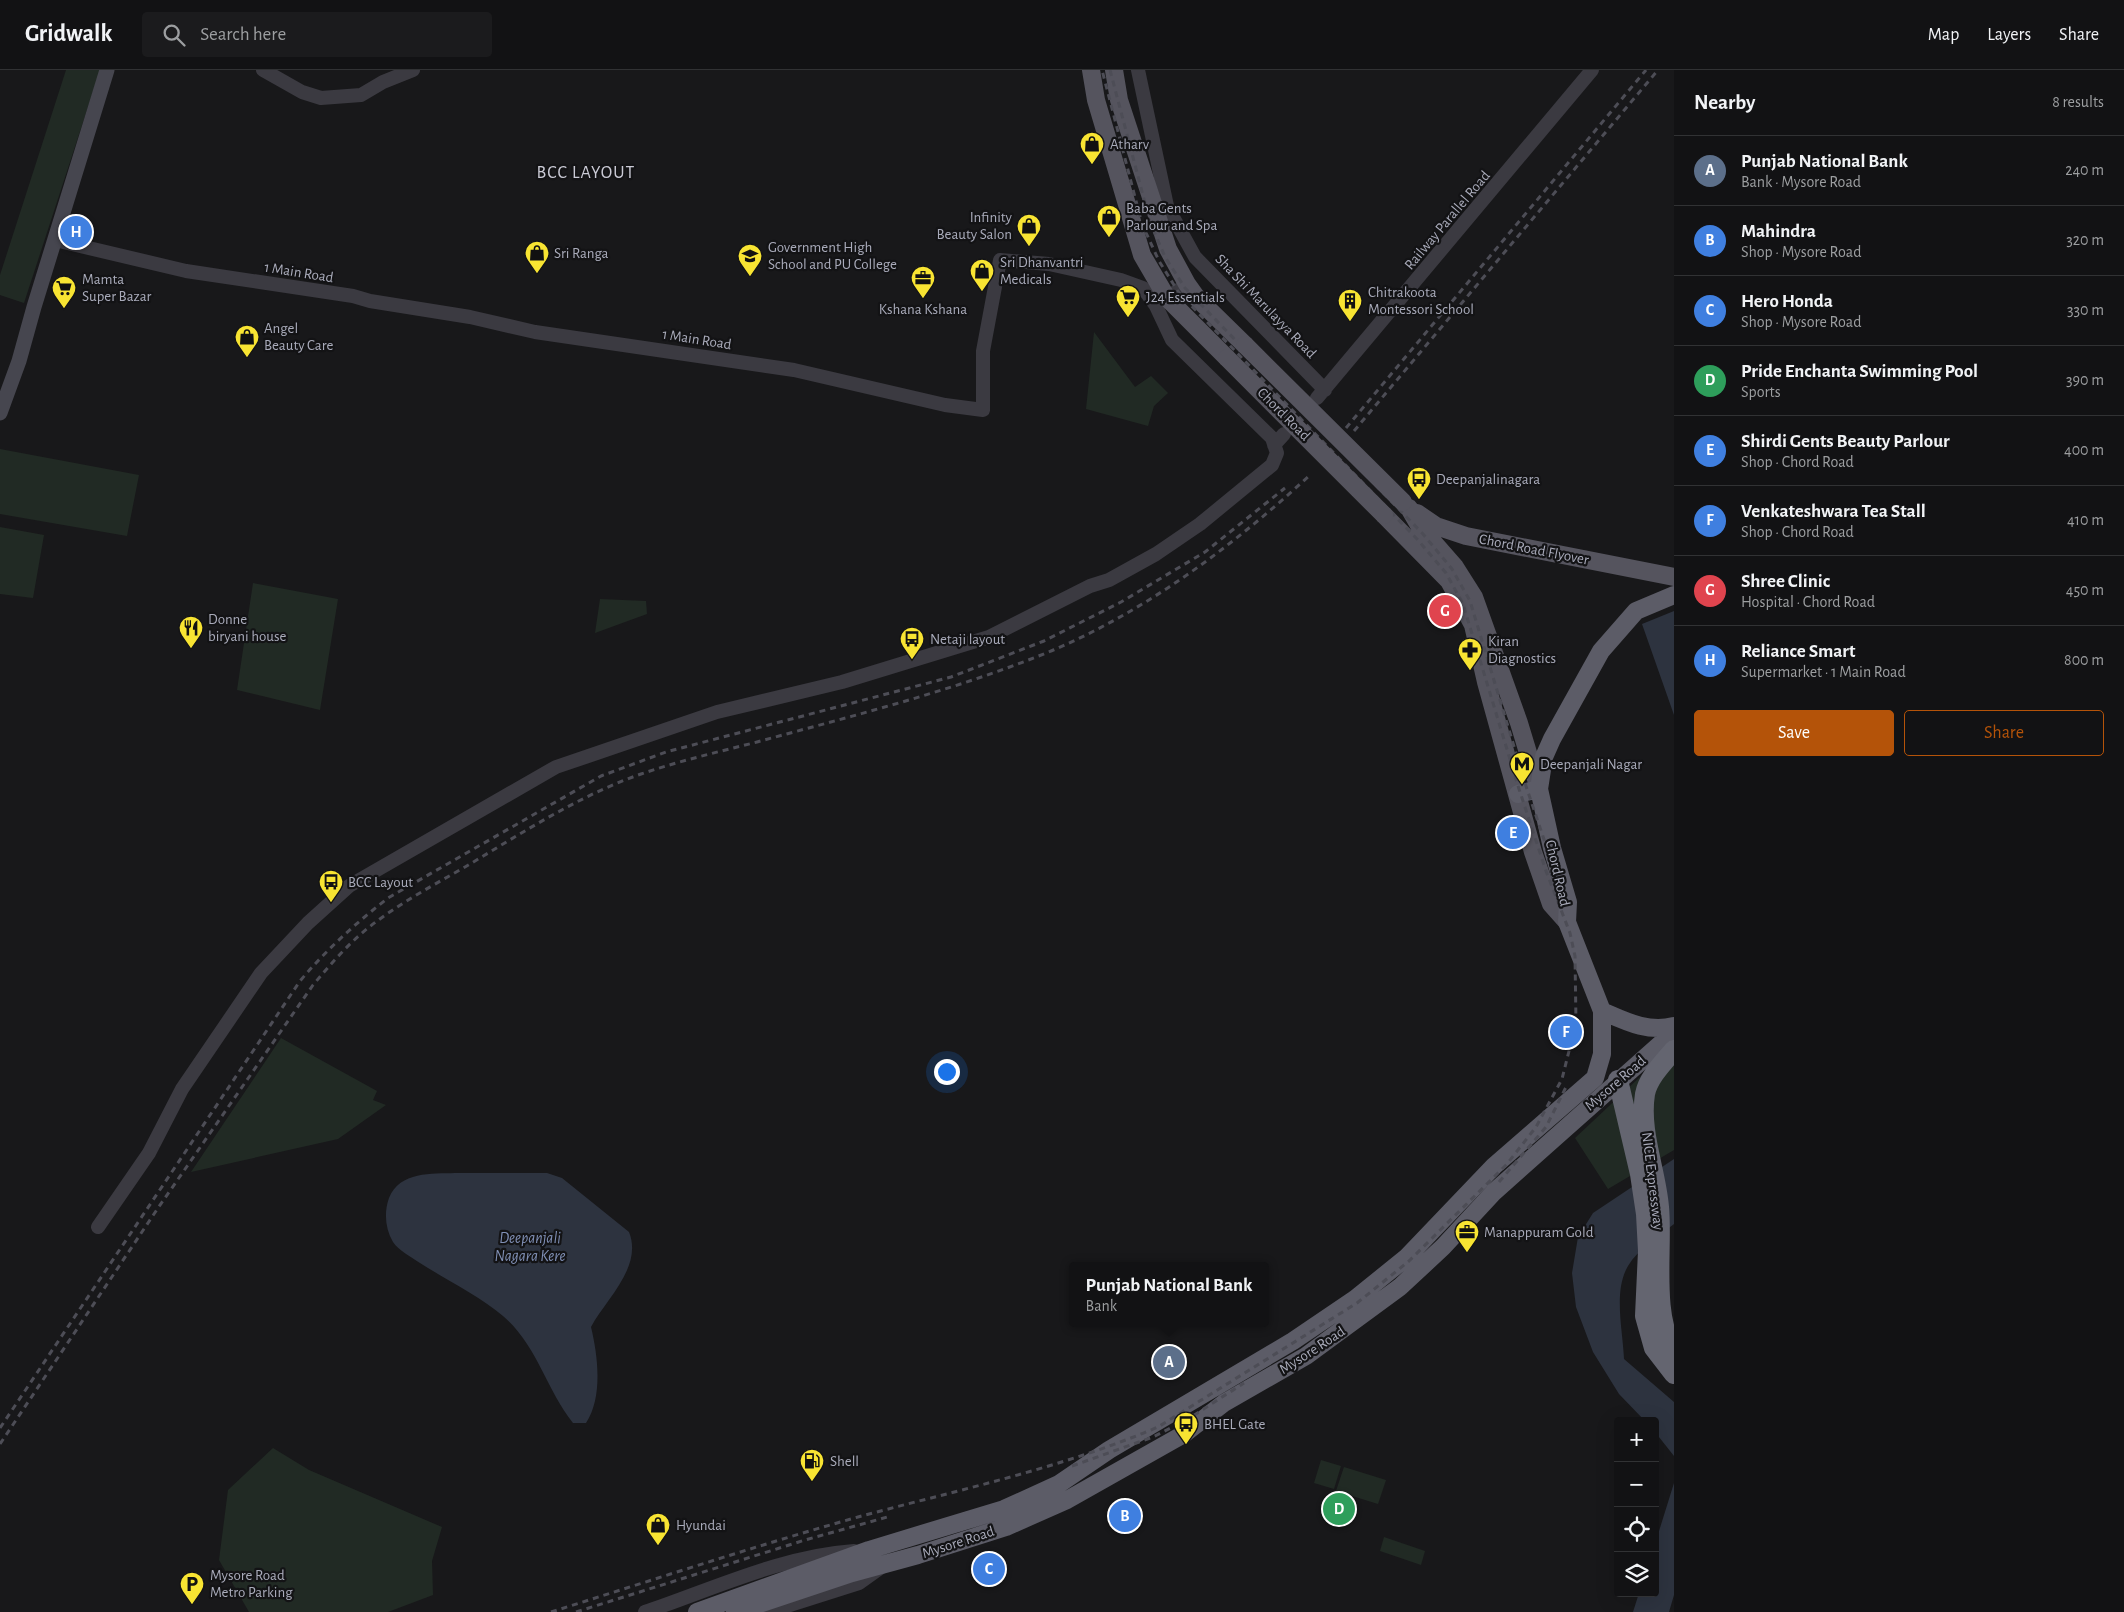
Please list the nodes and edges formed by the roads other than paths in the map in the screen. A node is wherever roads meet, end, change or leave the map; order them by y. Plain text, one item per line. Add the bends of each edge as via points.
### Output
1 (107, 70) edge
2 (263, 70) edge
3 (413, 70) edge
4 (1092, 70) edge
5 (1114, 70) edge
6 (1138, 70) edge
7 (1592, 70) edge
8 (55, 240) junction
9 (1187, 284) junction
10 (1162, 302) junction
11 (1321, 394) joint
12 (0, 413) edge
13 (1284, 434) dead end
14 (1274, 445) junction
15 (1410, 508) junction
16 (1674, 577) edge
17 (1674, 595) edge
18 (1494, 678) junction
19 (1539, 789) junction
20 (1518, 794) junction
21 (1567, 922) junction
22 (1602, 1011) junction
23 (1674, 1026) edge
24 (1674, 1032) edge
25 (1674, 1050) edge
26 (1618, 1080) junction
27 (1647, 1178) junction
28 (98, 1227) dead end
29 (1654, 1249) junction
30 (1674, 1349) edge
31 (1674, 1374) edge
32 (869, 1550) junction
33 (883, 1566) junction
34 (645, 1612) edge
35 (697, 1612) edge
36 (735, 1612) edge
37 (768, 1612) edge

1 - 8 main road
2 - 3 street via 302,92 321,98 339,98 361,95
4 - 10 main road, Chord Road via 1096,100 1142,255
5 - 9 main road, Chord Road via 1119,100 1168,249
6 - 11 street, Sha Shi Marulayya Road via 1167,206 1195,257
7 - 11 street, Railway Parallel Road
8 - 10 street, 1 Main Road via 186,271 353,296 535,332 794,370 945,405 983,410 983,352 1000,260 1049,264 1121,280 1143,288
8 - 12 main road
9 - 10 street
9 - 15 main road, Chord Road, bridge via 1197,298
10 - 14 street via 1172,340 1272,438
10 - 18 main road, Chord Road, bridge via 1227,358 1449,581 1473,625
13 - 14 street
14 - 28 street via 1277,453 1272,465 1200,524 1109,580 989,637 842,682 716,712 556,767 349,886 261,973 182,1089 149,1153
15 - 16 main road, Chord Road Flyover via 1436,526 1466,536
15 - 18 main road via 1420,527 1455,567 1474,597
17 - 19 highway via 1636,611 1602,651 1544,757
18 - 19 main road
18 - 20 main road, Chord Road via 1503,743
19 - 20 highway
19 - 21 highway, Chord Road via 1568,902
20 - 21 main road, Chord Road via 1551,904
21 - 22 highway, Chord Road
22 - 23 highway via 1648,1028
22 - 32 highway, Mysore Road via 1602,1054 1595,1078 1487,1173 1407,1257 1355,1299 1293,1341 1059,1484 1004,1509
24 - 26 highway, Mysore Road
25 - 27 highway, NICE Expressway via 1647,1086
26 - 27 highway, NICE Expressway
26 - 33 highway, Mysore Road via 1494,1192 1400,1288 1306,1356 1224,1403 1184,1434 1067,1500 1006,1527
27 - 29 highway, NICE Expressway
29 - 30 highway, NICE Expressway via 1661,1313 1668,1341
29 - 31 highway, NICE Expressway via 1645,1316 1654,1348
32 - 34 street, Mysore Road via 823,1553 756,1572
32 - 35 highway, Mysore Road
33 - 36 highway, Mysore Road via 852,1573
33 - 37 street, Mysore Road via 860,1583

